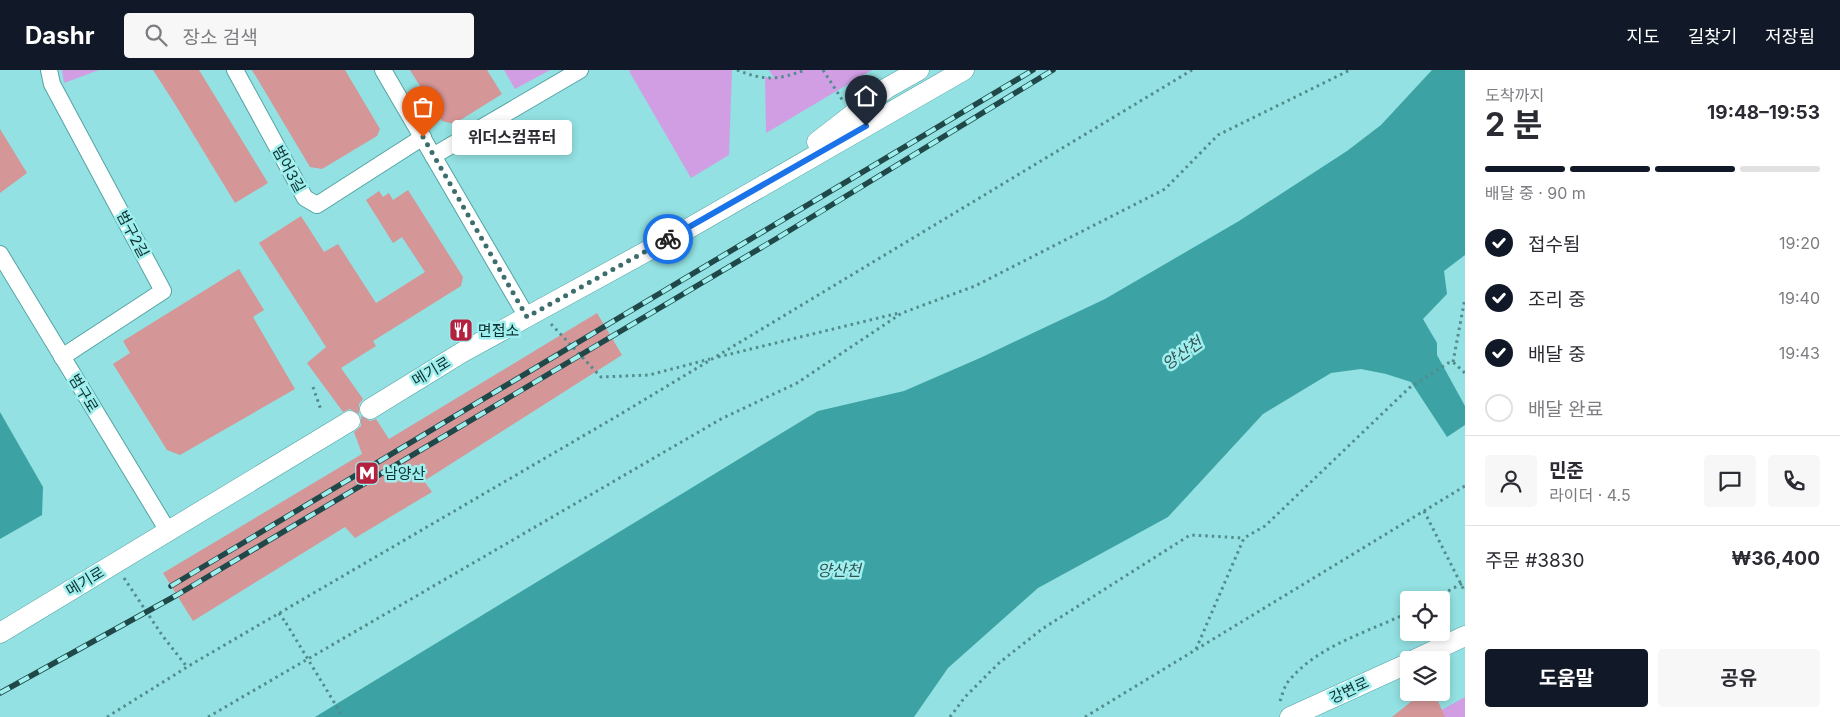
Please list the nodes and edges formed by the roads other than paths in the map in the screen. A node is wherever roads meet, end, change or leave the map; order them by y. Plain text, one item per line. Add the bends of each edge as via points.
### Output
1 (49, 70) edge
2 (235, 70) edge
3 (383, 70) edge
4 (580, 70) edge
5 (919, 70) edge
6 (964, 70) edge
7 (423, 137) junction
8 (434, 156) junction
9 (751, 192) junction
10 (0, 254) edge
11 (533, 314) junction
12 (62, 357) junction
13 (370, 409) dead end
14 (350, 421) dead end
15 (168, 531) junction
16 (0, 633) edge
17 (1465, 636) edge
18 (1433, 651) edge
19 (1400, 666) edge
20 (1283, 713) edge

1 - 12 street, 범구2길 via 52,84 163,291
2 - 7 street, 범어3길 via 305,198 317,205
3 - 7 street
4 - 8 street
5 - 9 street via 887,88
6 - 9 street, 메기로
7 - 8 street
8 - 11 street
9 - 11 street, 메기로
10 - 12 street, 범구로
11 - 13 street, 메기로 via 461,353
12 - 15 street, 범구로
14 - 15 street, 메기로
15 - 16 street, 메기로
17 - 18 street
19 - 20 street, 강변로

